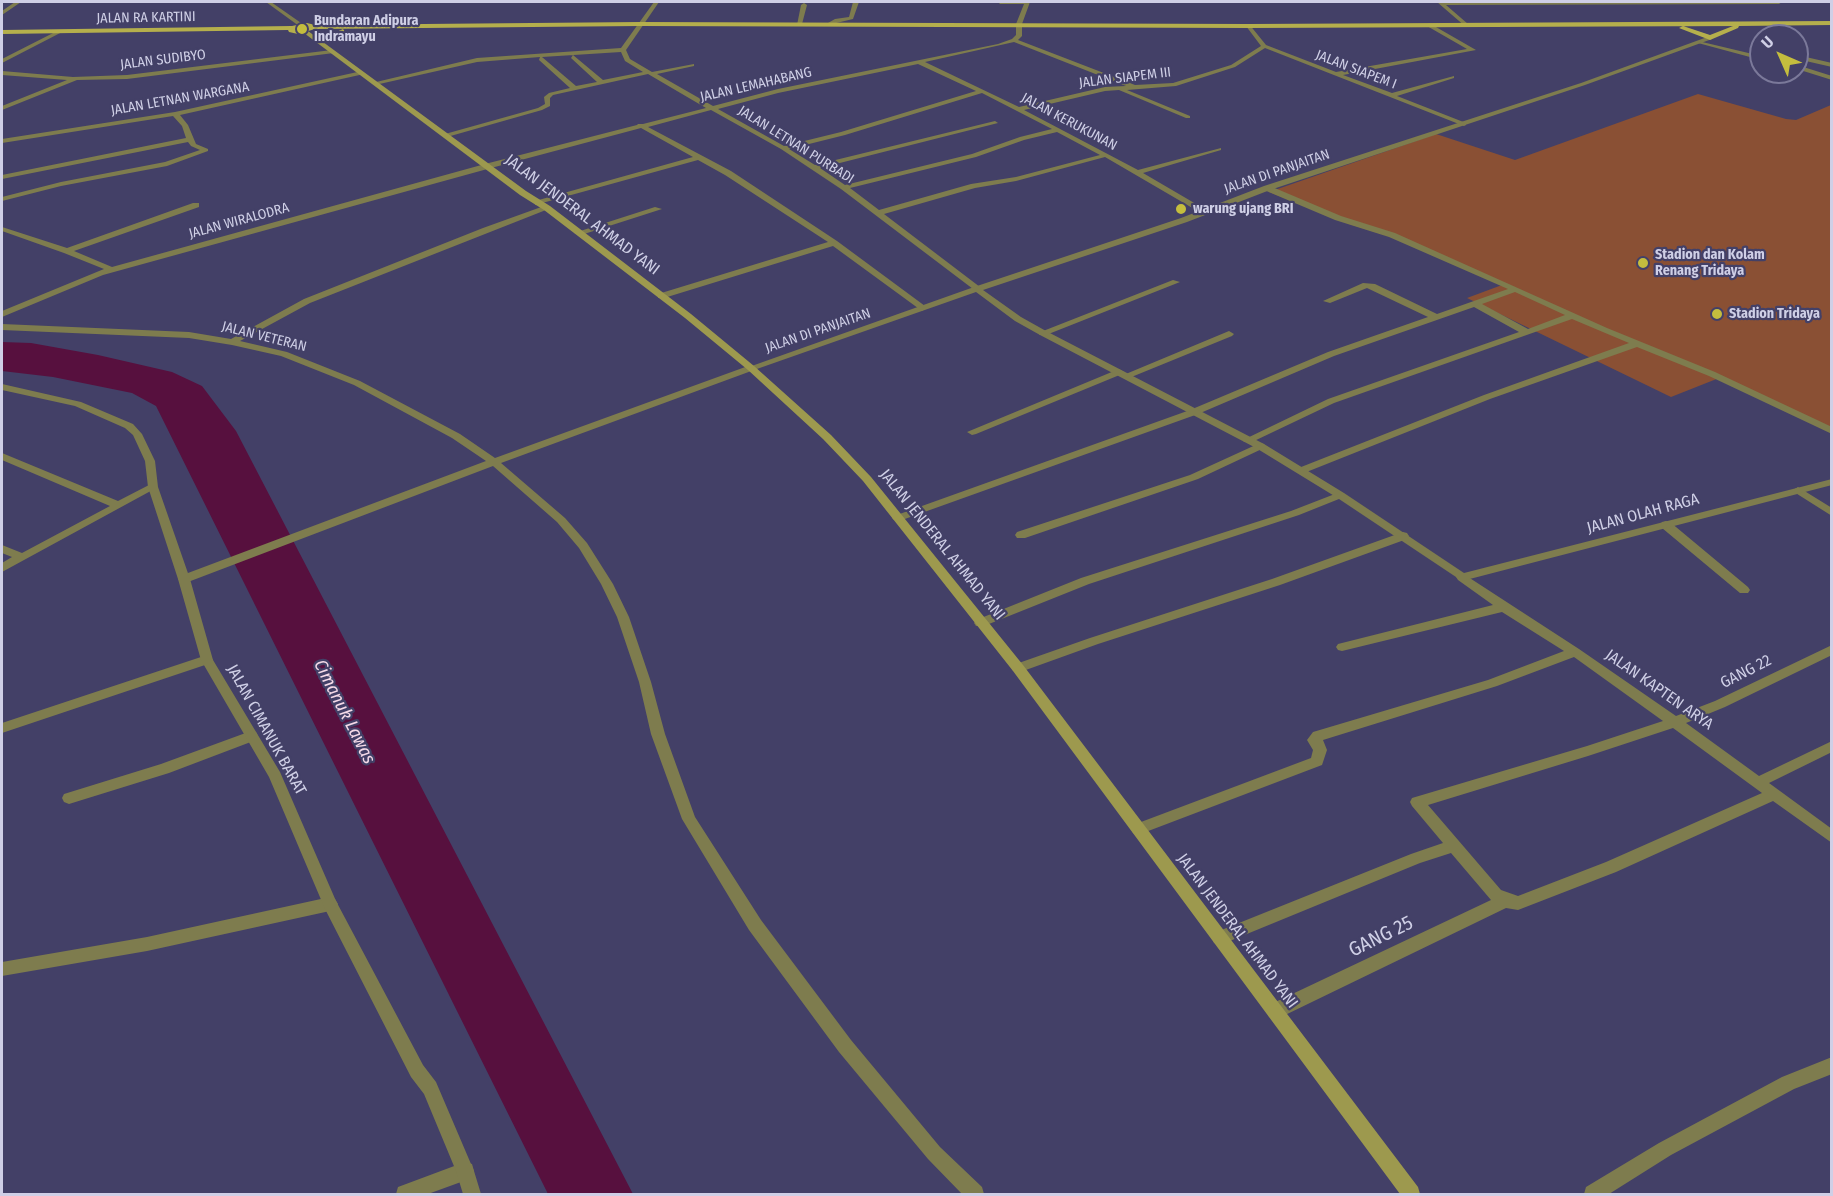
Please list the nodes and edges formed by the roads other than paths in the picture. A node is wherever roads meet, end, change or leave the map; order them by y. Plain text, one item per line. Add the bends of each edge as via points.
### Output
1 (18, 2) edge
2 (268, 2) edge
3 (656, 2) edge
4 (856, 2) edge
5 (1000, 2) edge
6 (1027, 2) edge
7 (1441, 2) edge
8 (1741, 2) edge
9 (1779, 2) edge
10 (804, 5) dead end
11 (2, 13) edge
12 (288, 17) junction
13 (1832, 23) edge
14 (640, 24) junction
15 (799, 24) junction
16 (830, 24) junction
17 (1018, 24) junction
18 (1675, 24) junction
19 (1745, 24) junction
20 (1429, 25) junction
21 (1466, 25) junction
22 (1249, 26) junction
23 (255, 28) junction
24 (304, 28) junction
25 (355, 28) junction
26 (61, 31) junction
27 (2, 32) edge
28 (1710, 38) junction
29 (1014, 40) junction
30 (319, 42) junction
31 (1700, 42) junction
32 (1740, 45) dead end
33 (1264, 46) junction
34 (332, 52) junction
35 (623, 52) junction
36 (1749, 55) edge
37 (573, 57) junction
38 (1832, 58) edge
39 (542, 59) junction
40 (1809, 60) edge
41 (2, 61) edge
42 (919, 62) junction
43 (1823, 63) junction
44 (692, 65) dead end
45 (1832, 65) edge
46 (1809, 71) edge
47 (2, 73) edge
48 (650, 73) junction
49 (362, 74) junction
50 (1334, 74) junction
51 (1452, 77) dead end
52 (76, 78) junction
53 (1832, 78) edge
54 (601, 82) junction
55 (377, 85) junction
56 (574, 88) junction
57 (1118, 88) junction
58 (1136, 88) junction
59 (983, 91) junction
60 (1390, 96) junction
61 (712, 107) junction
62 (2, 108) edge
63 (1018, 108) junction
64 (175, 114) junction
65 (1188, 117) dead end
66 (995, 123) dead end
67 (1464, 124) junction
68 (640, 125) junction
69 (1058, 130) junction
70 (447, 135) junction
71 (190, 139) junction
72 (2, 141) edge
73 (783, 148) junction
74 (1219, 148) dead end
75 (1106, 155) junction
76 (699, 157) junction
77 (488, 166) junction
78 (812, 168) junction
79 (1137, 173) junction
80 (2, 177) edge
81 (844, 188) junction
82 (1267, 188) junction
83 (2, 199) edge
84 (538, 203) junction
85 (196, 206) dead end
86 (547, 208) junction
87 (658, 209) dead end
88 (1204, 211) junction
89 (878, 213) junction
90 (2, 229) edge
91 (578, 233) junction
92 (834, 243) junction
93 (67, 250) junction
94 (112, 270) junction
95 (1176, 282) dead end
96 (977, 289) junction
97 (1516, 289) junction
98 (662, 296) junction
99 (1327, 301) dead end
100 (1474, 304) junction
101 (922, 308) junction
102 (2, 314) edge
103 (1572, 316) junction
104 (1435, 317) junction
105 (2, 327) edge
106 (1527, 332) junction
107 (1043, 333) junction
108 (1229, 334) dead end
109 (232, 342) junction
110 (1638, 343) junction
111 (751, 368) junction
112 (1122, 374) junction
113 (2, 387) edge
114 (1194, 412) junction
115 (1832, 431) edge
116 (972, 432) dead end
117 (1248, 440) junction
118 (1260, 446) junction
119 (2, 456) edge
120 (494, 462) junction
121 (1300, 471) junction
122 (1832, 482) edge
123 (153, 487) junction
124 (1798, 490) junction
125 (1340, 495) junction
126 (118, 505) junction
127 (1832, 513) edge
128 (898, 518) junction
129 (1666, 525) junction
130 (1021, 535) dead end
131 (1403, 536) junction
132 (2, 549) edge
133 (22, 557) junction
134 (2, 568) edge
135 (1462, 577) junction
136 (184, 579) junction
137 (1744, 590) dead end
138 (1504, 607) junction
139 (980, 623) junction
140 (1342, 647) dead end
141 (1832, 649) edge
142 (1575, 652) junction
143 (207, 660) junction
144 (1018, 668) junction
145 (1675, 722) junction
146 (2, 728) edge
147 (251, 736) junction
148 (1832, 746) edge
149 (1759, 782) junction
150 (1775, 794) junction
151 (69, 798) dead end
152 (1138, 829) junction
153 (1832, 837) edge
154 (1453, 846) junction
155 (1506, 900) junction
156 (330, 904) junction
157 (1220, 938) junction
158 (2, 969) edge
159 (1275, 1011) junction
160 (1832, 1065) edge
161 (465, 1171) junction
162 (405, 1194) edge
163 (472, 1194) edge
164 (975, 1194) edge
165 (1411, 1194) edge
166 (1593, 1194) edge

1 - 11 street
2 - 12 street
3 - 14 street
4 - 16 street via 851,18
5 - 6 street
6 - 17 street
7 - 8 street
7 - 21 street
8 - 9 street
10 - 15 street
12 - 23 main road via 276,25
12 - 24 street
13 - 19 main road
14 - 15 main road
14 - 25 main road
14 - 35 street
15 - 16 main road
16 - 17 main road
17 - 22 main road
17 - 29 street
18 - 19 main road
18 - 21 main road
18 - 28 main road
19 - 28 main road
20 - 21 main road
20 - 22 main road
20 - 50 street via 1473,50
22 - 33 street
23 - 24 main road, JALAN RA KARTINI
23 - 26 main road, JALAN RA KARTINI
24 - 25 main road
24 - 30 main road, JALAN JENDERAL AHMAD YANI
25 - 30 main road
26 - 27 main road, JALAN RA KARTINI
26 - 41 street
28 - 31 street, JALAN DI PANJAITAN
28 - 32 street
29 - 42 street, JALAN LEMAHABANG
29 - 58 street
30 - 34 main road, JALAN JENDERAL AHMAD YANI
31 - 36 street
31 - 67 street, JALAN DI PANJAITAN
33 - 50 street, JALAN SIAPEM I
33 - 58 street, JALAN SIAPEM III via 1233,66 1201,77 1169,86
34 - 49 main road, JALAN JENDERAL AHMAD YANI
34 - 52 street, JALAN SUDIBYO via 127,76
35 - 37 street
35 - 48 street, JALAN LETNAN PURBADI via 627,60
35 - 55 street via 477,60
37 - 39 street
37 - 54 street
38 - 43 street via 1824,59
39 - 55 street via 464,65
39 - 56 street
40 - 43 street
42 - 59 street, JALAN KERUKUNAN
42 - 61 street, JALAN LEMAHABANG
43 - 45 street
44 - 48 street
46 - 53 street
47 - 52 street
48 - 54 street
48 - 61 street, JALAN LETNAN PURBADI
49 - 55 main road, JALAN JENDERAL AHMAD YANI
49 - 64 street, JALAN LETNAN WARGANA
50 - 60 street, JALAN SIAPEM I
51 - 60 street
52 - 62 street, JALAN SUDIBYO
54 - 56 street
55 - 70 main road, JALAN JENDERAL AHMAD YANI
56 - 70 street via 549,96 548,105 540,109
57 - 58 street, JALAN SIAPEM III
57 - 63 street, JALAN SIAPEM III
57 - 65 street
59 - 63 street, JALAN KERUKUNAN
59 - 73 street
60 - 67 street, JALAN SIAPEM I
61 - 68 street, JALAN LEMAHABANG
61 - 73 street, JALAN LETNAN PURBADI
63 - 69 street, JALAN KERUKUNAN
64 - 71 street
64 - 72 street, JALAN LETNAN WARGANA
66 - 78 street
67 - 82 street, JALAN DI PANJAITAN
68 - 76 street
68 - 77 street, JALAN LEMAHABANG
69 - 75 street, JALAN KERUKUNAN
69 - 81 street via 1022,138 974,156
70 - 77 main road, JALAN JENDERAL AHMAD YANI
71 - 80 street
71 - 83 street via 193,145 206,150 167,164
73 - 78 street, JALAN LETNAN PURBADI
74 - 79 street
75 - 79 street, JALAN KERUKUNAN
75 - 89 street
76 - 84 street
76 - 92 street
77 - 84 main road, JALAN JENDERAL AHMAD YANI
77 - 94 street, JALAN WIRALODRA
78 - 81 street, JALAN LETNAN PURBADI
79 - 88 street, JALAN KERUKUNAN
81 - 89 street, JALAN LETNAN PURBADI
82 - 88 street, JALAN DI PANJAITAN
82 - 97 street via 1401,239
84 - 86 main road, JALAN JENDERAL AHMAD YANI
85 - 93 street
86 - 91 main road, JALAN JENDERAL AHMAD YANI
86 - 109 street via 307,301
87 - 91 street
88 - 96 street, JALAN DI PANJAITAN
89 - 96 street, JALAN LETNAN PURBADI
90 - 93 street
91 - 98 main road, JALAN JENDERAL AHMAD YANI
92 - 98 street
92 - 101 street
93 - 94 street
94 - 102 street, JALAN WIRALODRA
95 - 107 street
96 - 101 street, JALAN DI PANJAITAN
96 - 107 street, JALAN LETNAN PURBADI
97 - 100 street
97 - 103 street
98 - 111 main road, JALAN JENDERAL AHMAD YANI
99 - 104 street via 1366,285
100 - 104 street
100 - 106 street
101 - 111 street, JALAN DI PANJAITAN
103 - 106 street
103 - 110 street
104 - 114 street via 1331,354
105 - 109 street, JALAN VETERAN via 189,335
106 - 117 street via 1331,402
107 - 112 street, JALAN LETNAN PURBADI
108 - 112 street
109 - 120 street, JALAN VETERAN via 284,354 333,372 456,436
110 - 115 street
110 - 121 street
111 - 120 street, JALAN DI PANJAITAN
111 - 128 main road, JALAN JENDERAL AHMAD YANI via 827,437
112 - 114 street, JALAN LETNAN PURBADI
112 - 116 street
113 - 123 street, JALAN CIMANUK BARAT via 78,404 135,429 150,461
114 - 117 street, JALAN LETNAN PURBADI
114 - 128 street
117 - 118 street, JALAN KAPTEN ARYA
118 - 121 street, JALAN KAPTEN ARYA
118 - 130 street via 1194,477
119 - 126 street
120 - 136 street, JALAN DI PANJAITAN
120 - 164 street, JALAN VETERAN via 561,520 607,584 623,616 661,744 689,819 755,925 845,1046 934,1153
121 - 125 street, JALAN KAPTEN ARYA
122 - 124 street, JALAN OLAH RAGA
123 - 126 street
123 - 136 street, JALAN CIMANUK BARAT
124 - 127 street
124 - 129 street, JALAN OLAH RAGA
125 - 131 street, JALAN KAPTEN ARYA
125 - 139 street via 1085,581
126 - 133 street
128 - 139 main road, JALAN JENDERAL AHMAD YANI
129 - 135 street, JALAN OLAH RAGA
129 - 137 street
131 - 135 street, JALAN KAPTEN ARYA
131 - 144 street
132 - 133 street
133 - 134 street
135 - 138 street, JALAN KAPTEN ARYA
136 - 143 street, JALAN CIMANUK BARAT
138 - 140 street
138 - 142 street, JALAN KAPTEN ARYA
139 - 144 main road, JALAN JENDERAL AHMAD YANI
141 - 145 street, GANG 22
142 - 145 street, JALAN KAPTEN ARYA
142 - 152 street via 1491,683 1318,736 1314,740 1320,750 1317,760
143 - 146 street
143 - 147 street, JALAN CIMANUK BARAT
144 - 152 main road, JALAN JENDERAL AHMAD YANI
145 - 149 street, JALAN KAPTEN ARYA
145 - 154 street, GANG 22 via 1417,802
147 - 151 street via 164,769
147 - 156 street, JALAN CIMANUK BARAT via 275,776
148 - 149 street
149 - 150 street, JALAN KAPTEN ARYA
150 - 153 street, JALAN KAPTEN ARYA
150 - 155 street, GANG 25 via 1611,867 1518,903
152 - 157 main road, JALAN JENDERAL AHMAD YANI
154 - 155 street
154 - 157 street
155 - 159 street, GANG 25
156 - 158 street via 147,944
156 - 161 street, JALAN CIMANUK BARAT via 417,1071 430,1088
157 - 159 main road, JALAN JENDERAL AHMAD YANI
159 - 165 main road, JALAN JENDERAL AHMAD YANI
160 - 166 street via 1788,1083 1665,1149
161 - 162 street
161 - 163 street, JALAN CIMANUK BARAT

